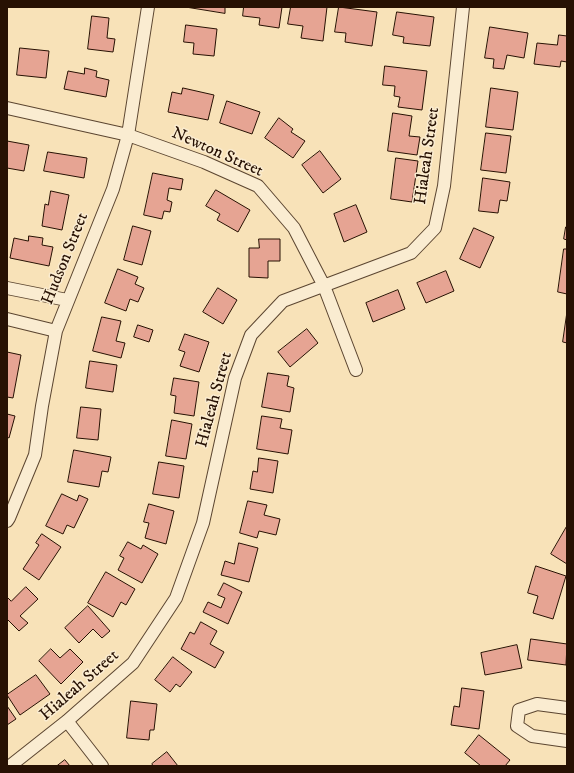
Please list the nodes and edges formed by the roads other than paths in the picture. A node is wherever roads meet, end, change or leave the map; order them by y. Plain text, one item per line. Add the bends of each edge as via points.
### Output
1 (148, 7) edge
2 (463, 7) edge
3 (7, 108) edge
4 (128, 135) junction
5 (324, 286) junction
6 (7, 288) edge
7 (67, 300) junction
8 (7, 319) edge
9 (56, 331) junction
10 (356, 370) dead end
11 (7, 521) edge
12 (567, 708) edge
13 (67, 721) junction
14 (567, 741) edge
15 (10, 766) edge
16 (102, 766) edge

1 - 4 street, Hudson Street
2 - 5 street, Hialeah Street via 444,186 435,228 411,253
3 - 4 street, Newton Street
4 - 5 street, Newton Street via 204,162 258,186 294,228
4 - 7 street, Hudson Street via 114,188
5 - 10 street, Newton Street
5 - 13 street, Hialeah Street via 283,301 250,335 235,378 202,523 176,598 133,664
6 - 7 street
7 - 9 street, Hudson Street
8 - 9 street
9 - 11 street, Hudson Street via 35,455
12 - 14 street via 537,704 519,710 517,726 532,736
13 - 15 street, Hialeah Street
13 - 16 street

